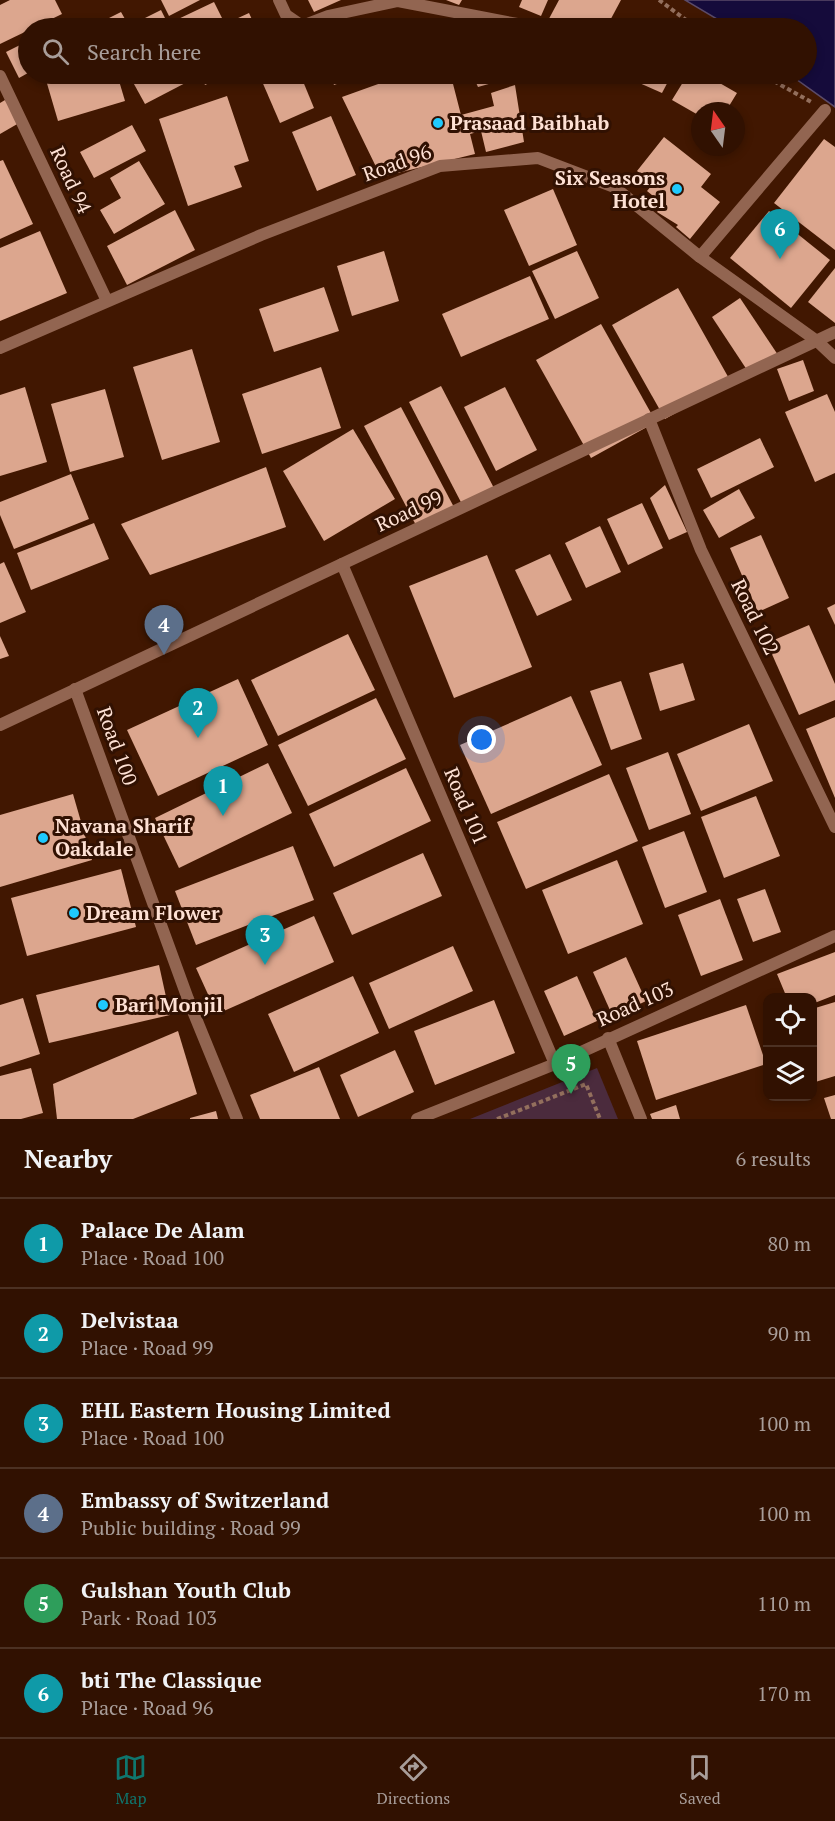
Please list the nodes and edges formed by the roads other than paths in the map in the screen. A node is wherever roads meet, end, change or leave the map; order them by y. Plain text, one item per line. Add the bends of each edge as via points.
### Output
1 (279, 0) edge
2 (290, 18) edge
3 (323, 18) edge
4 (486, 18) edge
5 (0, 75) edge
6 (825, 110) road end
7 (700, 256) junction
8 (107, 301) junction
9 (835, 332) edge
10 (817, 341) junction
11 (0, 348) edge
12 (835, 358) edge
13 (650, 419) junction
14 (342, 564) junction
15 (75, 689) junction
16 (0, 724) edge
17 (835, 827) edge
18 (835, 936) edge
19 (608, 1038) junction
20 (555, 1064) junction
21 (237, 1119) edge
22 (417, 1119) edge
23 (641, 1119) edge

1 - 2 street
3 - 4 street via 398,1
5 - 8 street, Road 94
6 - 7 street
7 - 8 street, Road 96 via 614,187 538,158 440,166 261,235
7 - 10 street, Road 96
8 - 11 street, Road 96
9 - 10 street, Road 99
10 - 12 street, Road 96
10 - 13 street, Road 99
13 - 14 street, Road 99
13 - 17 street, Road 102 via 701,550
14 - 15 street, Road 99
14 - 20 street, Road 101
15 - 16 street, Road 99
15 - 21 street, Road 100 via 188,999
18 - 19 street, Road 103
19 - 20 street, Road 103
19 - 23 street
20 - 22 street, Road 103

